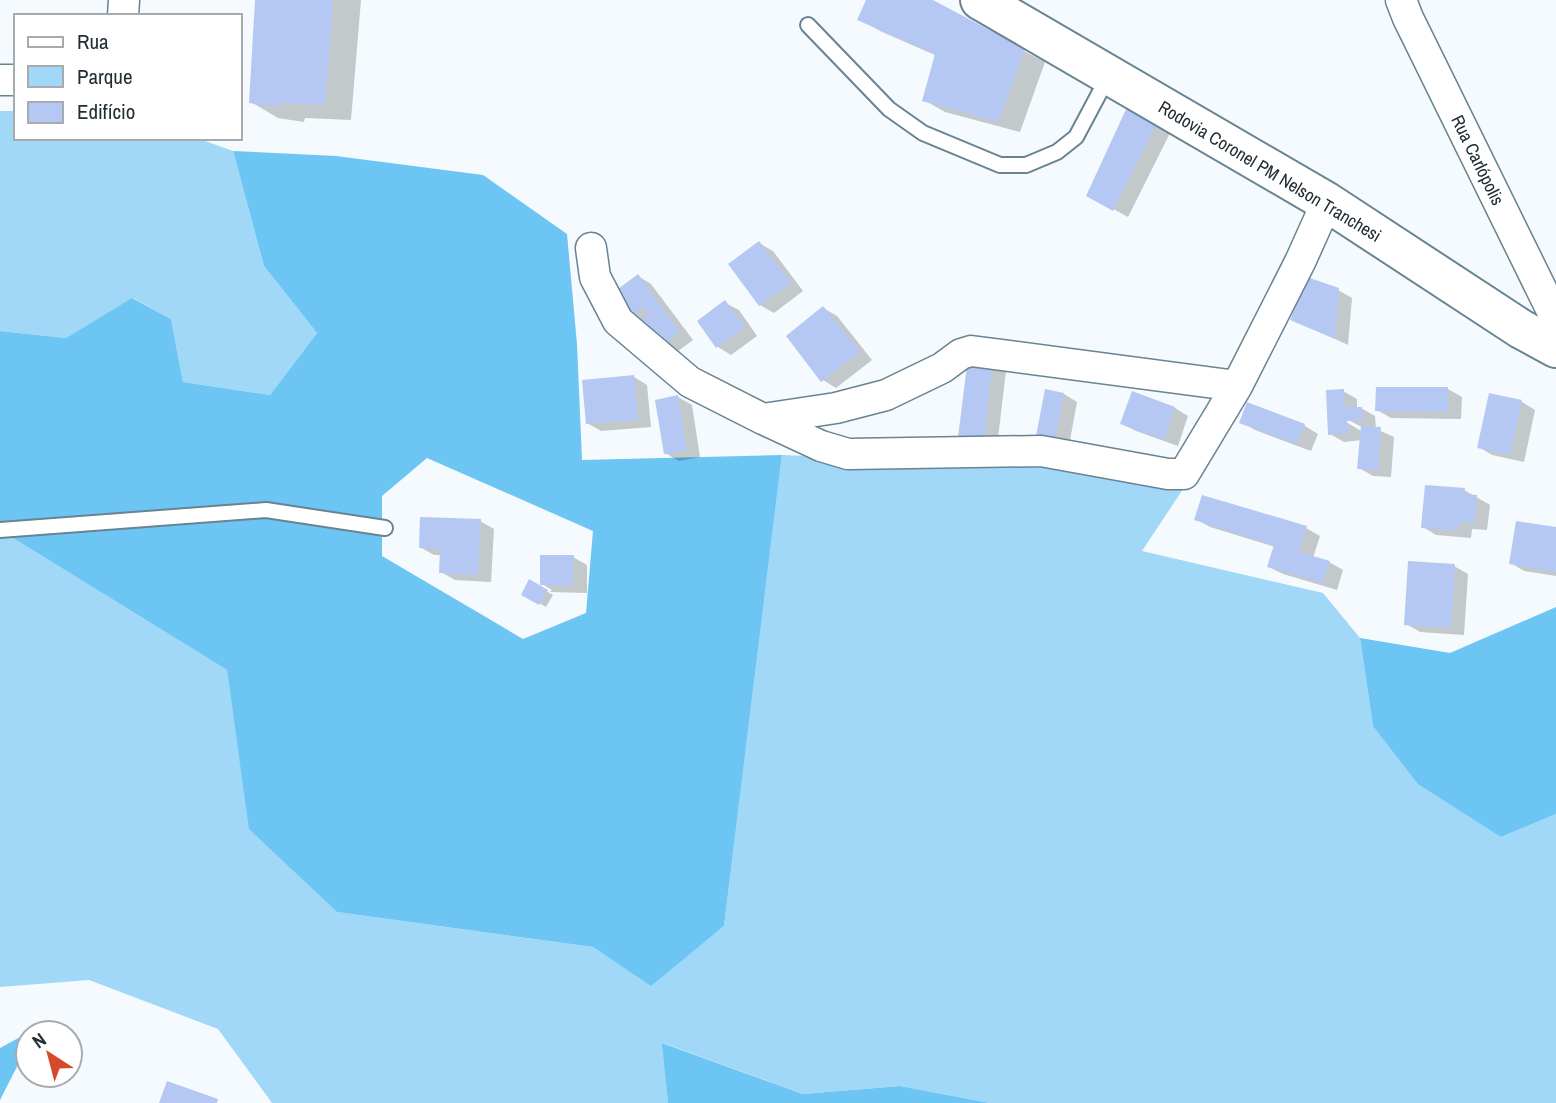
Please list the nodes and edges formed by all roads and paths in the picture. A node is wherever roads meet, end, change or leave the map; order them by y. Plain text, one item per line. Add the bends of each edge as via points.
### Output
1 (980, 0) edge
2 (1401, 0) edge
3 (808, 25) dead end
4 (1110, 74) junction
5 (1327, 202) junction
6 (591, 248) dead end
7 (1556, 319) edge
8 (1556, 348) edge
9 (1237, 386) junction
10 (763, 419) junction
11 (385, 528) dead end
12 (0, 530) edge

1 - 4 highway, Rodovia Coronel PM Nelson Tranchesi
2 - 7 street, Rua Carlópolis
3 - 4 lane via 889,108 923,133 1000,165 1026,165 1057,152 1076,136
4 - 5 highway, Rodovia Coronel PM Nelson Tranchesi
5 - 8 highway, Rodovia Coronel PM Nelson Tranchesi
5 - 9 street
6 - 10 street via 595,277 618,321 690,382
9 - 10 street via 971,351 886,395
9 - 10 street via 1191,464 1184,474 1177,475 1041,451 848,454
11 - 12 lane via 266,510

